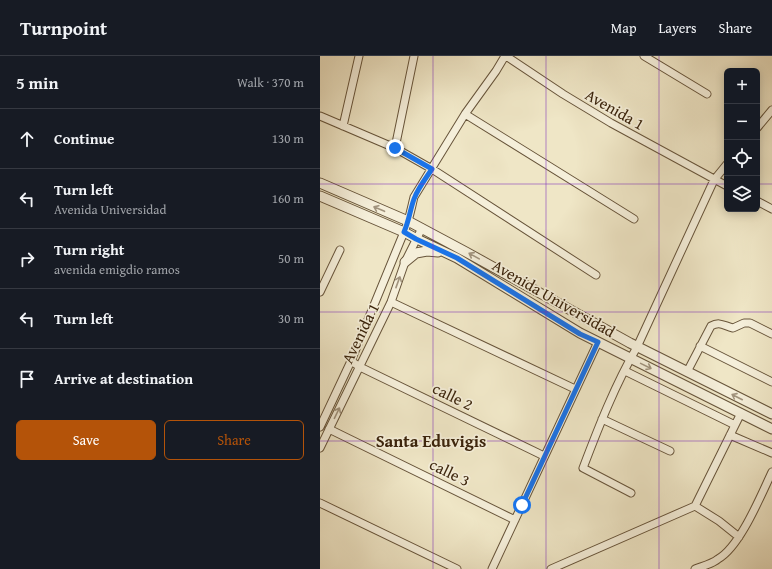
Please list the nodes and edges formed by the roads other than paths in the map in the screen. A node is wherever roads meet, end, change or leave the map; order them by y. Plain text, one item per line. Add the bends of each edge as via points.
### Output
1 (358, 56) edge
2 (414, 56) edge
3 (505, 56) edge
4 (644, 56) edge
5 (707, 94) dead end
6 (772, 110) edge
7 (465, 114) junction
8 (320, 116) edge
9 (760, 124) edge
10 (343, 126) junction
11 (395, 148) junction
12 (724, 168) edge
13 (432, 169) junction
14 (714, 180) junction
15 (320, 183) edge
16 (724, 185) edge
17 (320, 196) edge
18 (760, 203) edge
19 (772, 209) edge
20 (634, 218) dead end
21 (408, 222) junction
22 (422, 228) junction
23 (404, 232) junction
24 (416, 239) junction
25 (340, 250) dead end
26 (445, 252) junction
27 (405, 262) junction
28 (596, 275) dead end
29 (320, 292) edge
30 (391, 302) junction
31 (772, 334) edge
32 (598, 342) junction
33 (700, 346) junction
34 (637, 347) junction
35 (630, 359) junction
36 (351, 361) junction
37 (360, 367) junction
38 (625, 370) junction
39 (686, 372) junction
40 (772, 382) edge
41 (575, 389) junction
42 (741, 413) junction
43 (772, 414) edge
44 (602, 419) junction
45 (734, 425) junction
46 (320, 427) edge
47 (329, 429) junction
48 (772, 429) edge
49 (730, 435) junction
50 (320, 448) edge
51 (670, 451) dead end
52 (772, 453) edge
53 (544, 456) junction
54 (772, 472) edge
55 (631, 493) dead end
56 (320, 503) edge
57 (695, 506) junction
58 (515, 520) junction
59 (738, 537) junction
60 (457, 569) edge
61 (492, 569) edge
62 (551, 569) edge
63 (695, 569) edge

1 - 10 street
2 - 11 street
3 - 7 street, Avenida 1
3 - 14 street, Avenida 1 via 611,124
4 - 5 street
6 - 9 street
7 - 13 street, Avenida 1
7 - 20 street
8 - 10 street
10 - 11 street
11 - 13 street
12 - 14 street
13 - 21 street, Avenida 1 via 414,197
13 - 28 street
14 - 16 street, Avenida 1
14 - 34 street
21 -> 15 street, Avenida Universidad
17 - 23 street, Avenida Universidad
18 - 19 street
21 - 22 street, Avenida Universidad
21 - 23 street, Avenida 1
22 - 24 street, Avenida 1
34 -> 22 street, Avenida Universidad
23 - 24 street, Avenida Universidad
23 - 36 street, Avenida 1
24 - 26 street, Avenida Universidad
24 - 27 street, Avenida 1
25 - 29 street
26 - 27 street via 416,253
26 - 32 street, Avenida Universidad via 580,334
30 -> 27 street, Avenida 1
30 - 37 street, Avenida 1
30 - 41 street
31 - 33 street via 750,323 733,328 716,323 711,326
32 - 35 street, Avenida Universidad
32 - 41 street
33 - 39 street
33 - 40 street
34 - 35 street
34 - 39 street, Avenida Universidad
35 - 38 street
35 -> 42 street, Avenida Universidad
36 - 37 street, calle 2
36 - 46 street, Avenida 1
47 -> 37 street, Avenida 1
37 - 53 street, calle 2
38 - 44 street
38 - 45 street
43 -> 39 street, Avenida Universidad
41 - 53 street
42 - 45 street
42 - 48 street, Avenida Universidad
44 - 51 street
44 - 55 street via 583,468
45 - 49 street
47 - 50 street, Avenida 1
47 - 58 street, calle 3
49 - 52 street
49 - 57 street
53 - 58 street
54 - 59 street
56 - 60 street
57 - 59 street via 719,520
57 - 62 street
58 - 61 street
59 - 63 street via 727,553 718,560

